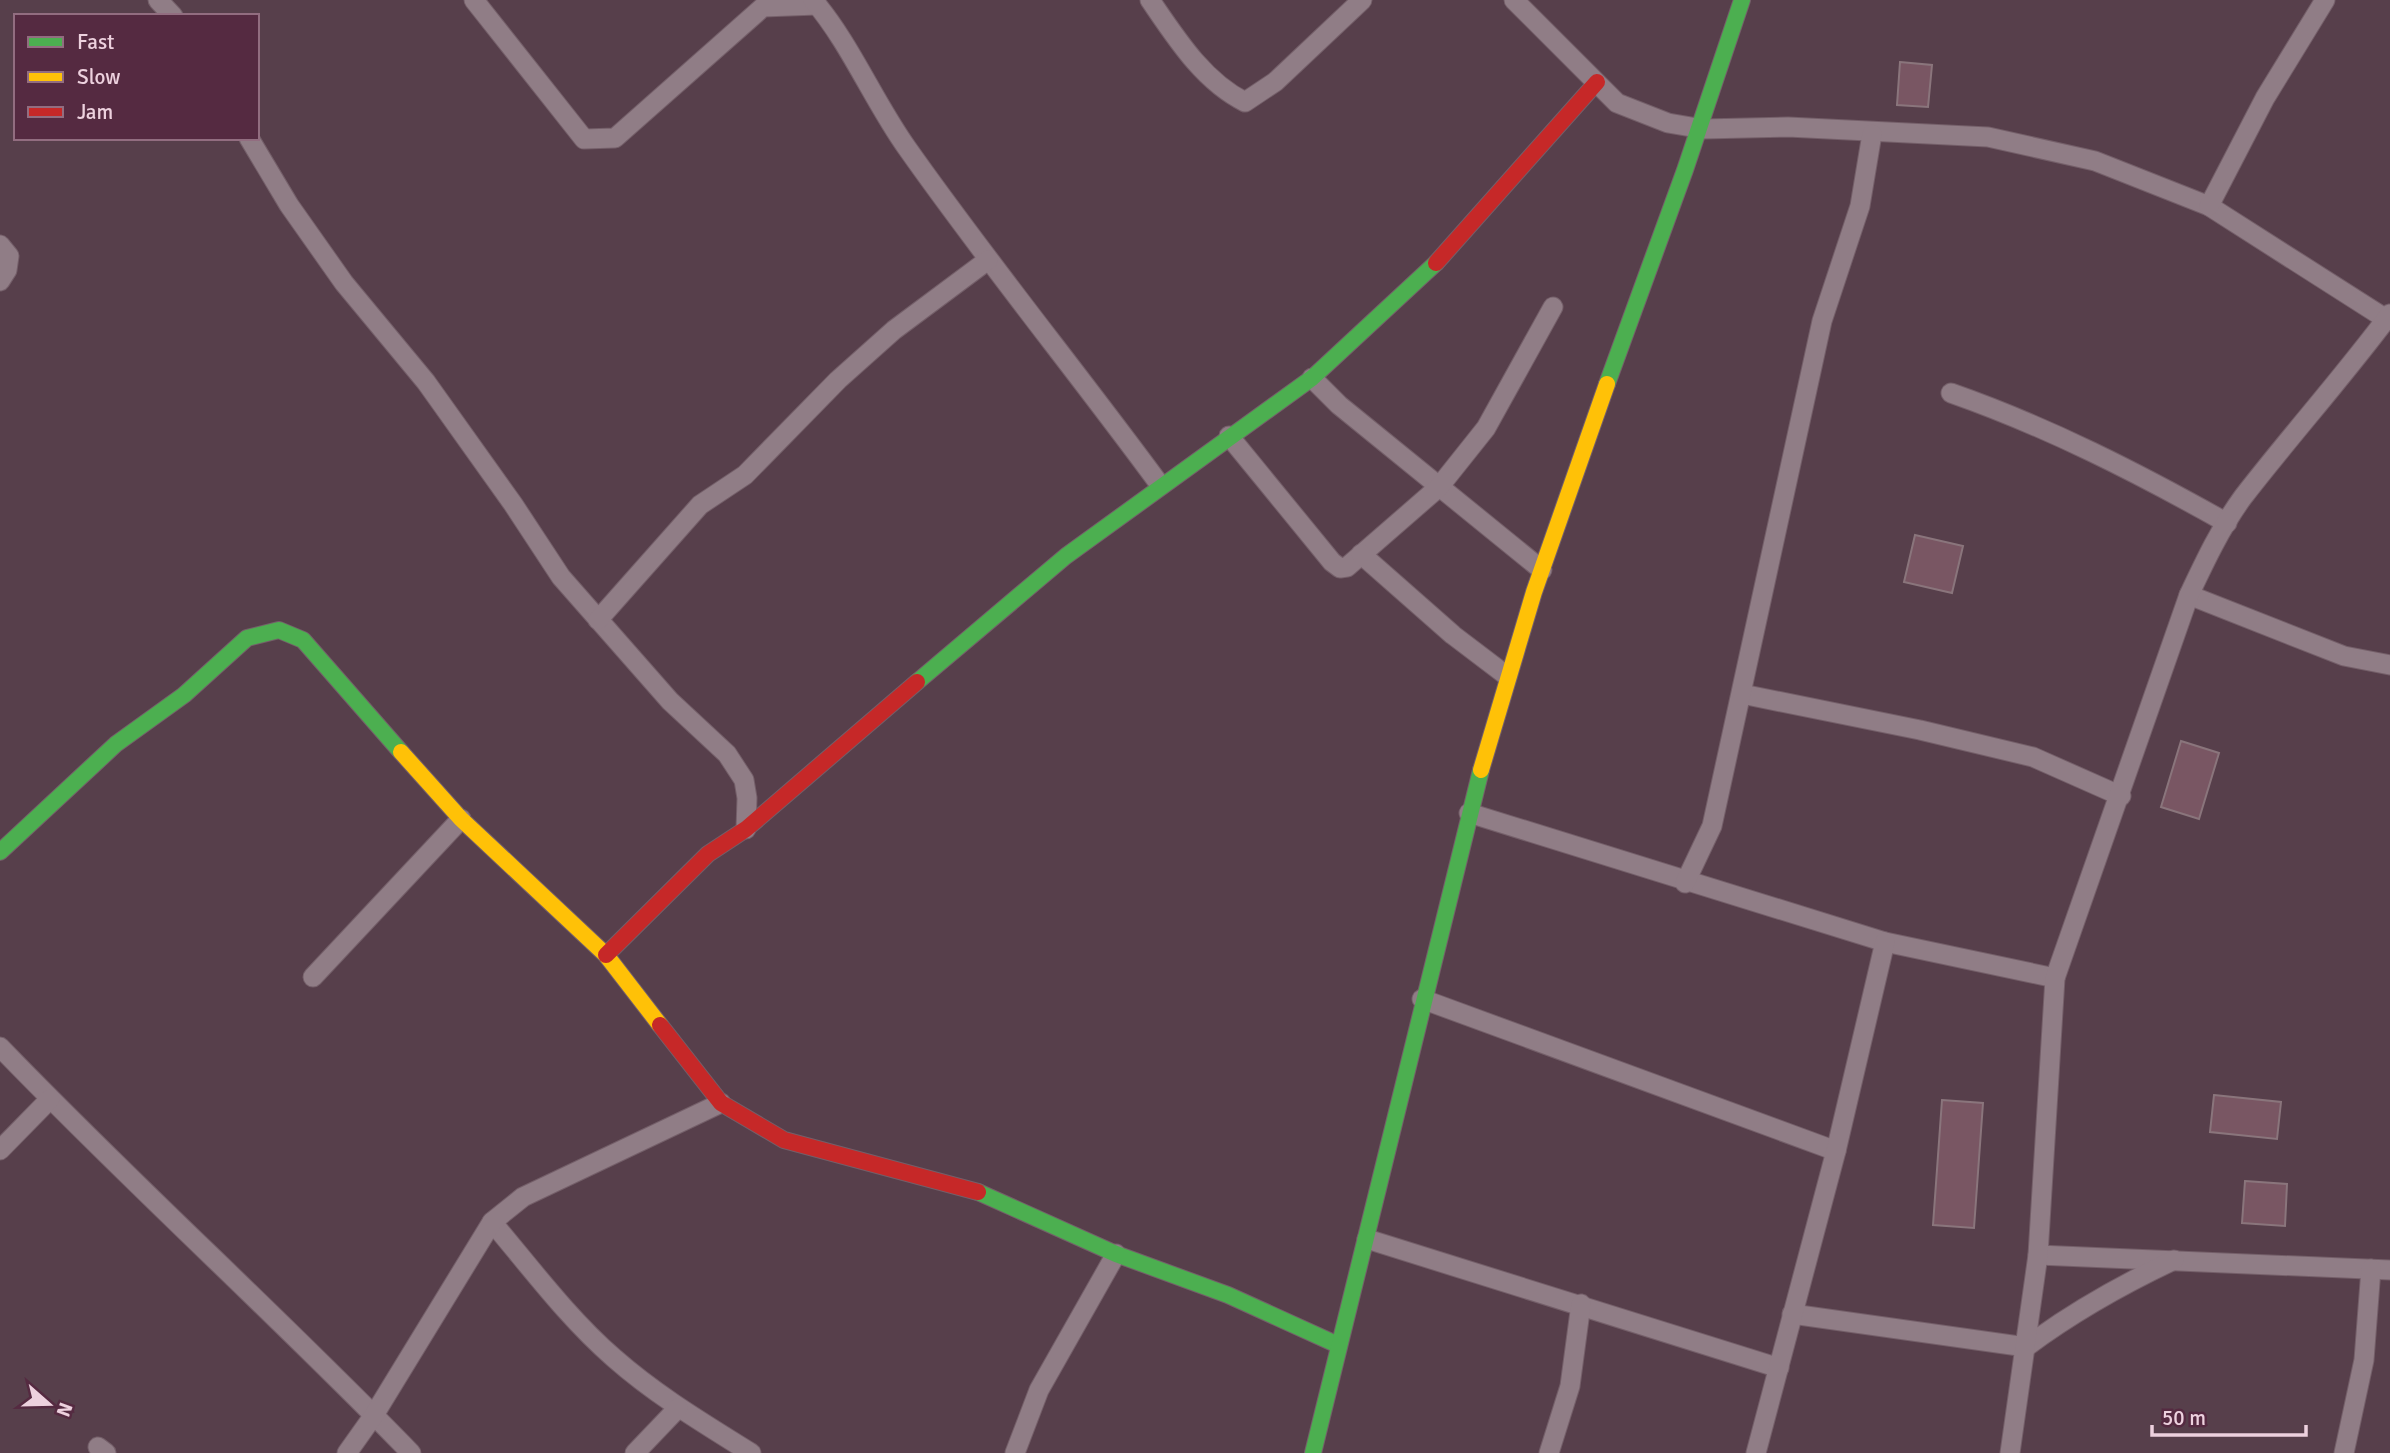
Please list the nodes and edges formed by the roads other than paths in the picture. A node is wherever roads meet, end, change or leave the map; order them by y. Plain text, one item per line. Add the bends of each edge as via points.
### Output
1 (474, 0) edge
2 (1150, 0) edge
3 (1362, 0) edge
4 (1514, 0) edge
5 (1742, 0) edge
6 (2325, 0) edge
7 (815, 3) edge
8 (1597, 82) junction
9 (1703, 128) junction
10 (1872, 134) junction
11 (250, 140) edge
12 (2209, 206) junction
13 (0, 245) edge
14 (988, 260) junction
15 (0, 281) edge
16 (1553, 307) dead end
17 (2388, 317) edge
18 (1312, 378) junction
19 (1951, 393) dead end
20 (1228, 436) junction
21 (1160, 485) junction
22 (1439, 486) junction
23 (2227, 523) junction
24 (1361, 554) junction
25 (1542, 570) junction
26 (2189, 595) junction
27 (598, 620) junction
28 (2390, 665) edge
29 (1507, 676) junction
30 (1742, 694) junction
31 (2121, 796) junction
32 (1469, 813) junction
33 (461, 819) junction
34 (746, 829) junction
35 (0, 852) edge
36 (1685, 883) junction
37 (1885, 942) junction
38 (606, 955) junction
39 (313, 977) dead end
40 (2055, 978) junction
41 (1422, 999) junction
42 (0, 1047) edge
43 (50, 1099) junction
44 (721, 1103) junction
45 (0, 1150) edge
46 (1836, 1151) junction
47 (492, 1222) junction
48 (1367, 1239) junction
49 (1116, 1254) junction
50 (2038, 1255) junction
51 (2174, 1260) junction
52 (2380, 1270) edge
53 (1581, 1304) junction
54 (1792, 1314) junction
55 (1338, 1345) junction
56 (2026, 1347) junction
57 (1779, 1368) junction
58 (678, 1408) junction
59 (374, 1415) junction
60 (347, 1453) edge
61 (411, 1453) edge
62 (635, 1453) edge
63 (751, 1453) edge
64 (1015, 1453) edge
65 (1313, 1453) edge
66 (1549, 1453) edge
67 (1756, 1453) edge
68 (2010, 1453) edge
69 (2344, 1453) edge

1 - 7 street via 584,139 615,138 763,6
2 - 3 street via 1183,49 1227,93 1245,102 1275,82
4 - 8 street
5 - 9 street
6 - 12 street via 2264,98
7 - 14 street via 905,145
8 - 9 street via 1617,103 1668,123
8 - 18 street via 1435,264
9 - 10 street via 1788,127
9 - 25 street
10 - 12 street via 1987,137 2095,161
10 - 30 street via 1860,206 1822,321
11 - 27 street via 344,283 426,382 561,577
12 - 17 street
13 - 15 street via 9,256
14 - 21 street
14 - 27 street via 894,330 744,475 700,505
16 - 22 street via 1486,428
17 - 23 street
18 - 20 street
18 - 22 street
19 - 23 street via 2008,413 2140,474
20 - 21 street
20 - 24 street via 1332,562 1347,567
21 - 34 street via 1066,556
22 - 24 street
22 - 25 street
23 - 26 street
24 - 29 street
25 - 29 street
26 - 28 street via 2344,656
26 - 31 street
27 - 34 street via 670,701 727,754 744,780
29 - 32 street
30 - 31 street via 2034,757
30 - 36 street via 1712,826
31 - 40 street
32 - 36 street
32 - 41 street
33 - 35 street via 303,640 279,630 247,638 184,695 116,744
33 - 38 street
33 - 39 street
34 - 38 street via 708,854
36 - 37 street
37 - 40 street
37 - 46 street
38 - 44 street
40 - 50 street
41 - 46 street
41 - 48 street
42 - 43 street
43 - 45 street
43 - 59 street
44 - 47 street via 523,1197
44 - 49 street via 784,1140 964,1186
46 - 54 street
47 - 58 street via 612,1356
47 - 59 street
48 - 53 street
48 - 55 street
49 - 55 street via 1228,1295
49 - 64 street via 1039,1390
50 - 51 street
50 - 56 street
51 - 52 street
51 - 56 street via 2115,1287
52 - 69 street
53 - 57 street
53 - 66 street via 1570,1386
54 - 56 street
54 - 57 street
55 - 65 street
56 - 68 street
57 - 67 street
58 - 62 street
58 - 63 street
59 - 60 street
59 - 61 street

